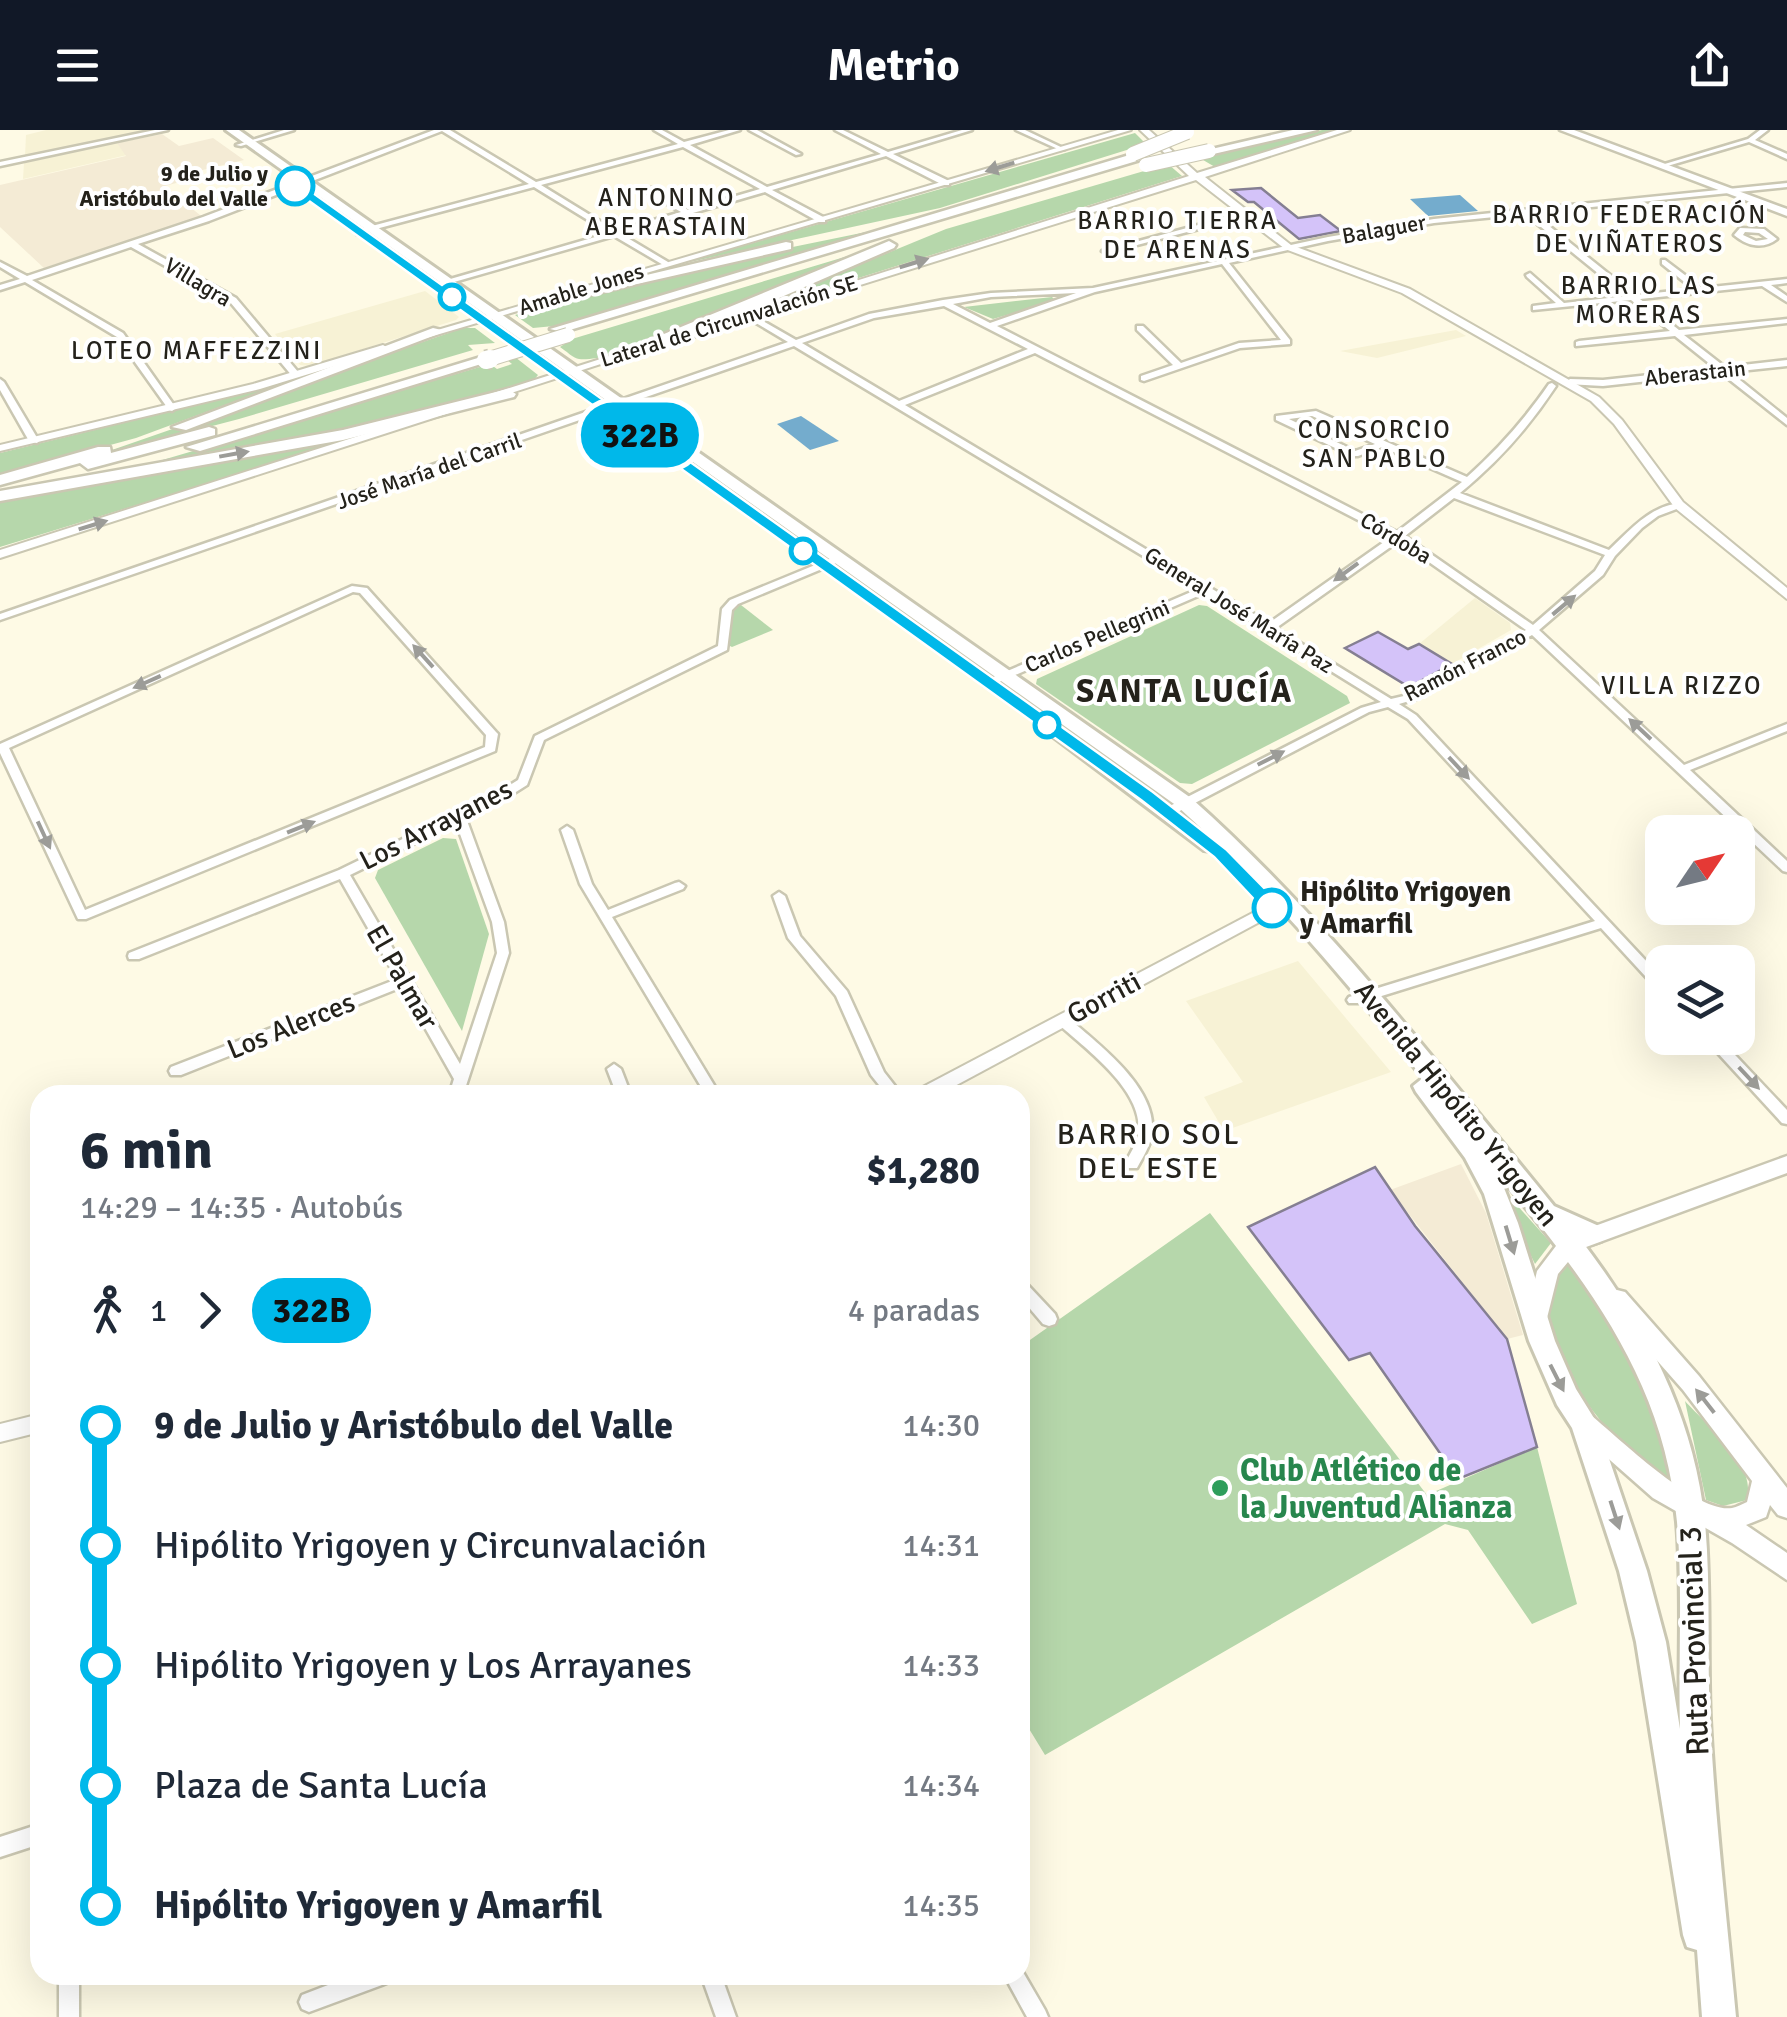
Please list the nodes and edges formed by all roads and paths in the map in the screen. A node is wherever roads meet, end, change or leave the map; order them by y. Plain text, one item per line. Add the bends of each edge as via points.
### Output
1 (165, 130) edge
2 (217, 130) edge
3 (232, 130) edge
4 (291, 130) edge
5 (443, 130) edge
6 (657, 130) edge
7 (737, 130) edge
8 (752, 130) edge
9 (838, 130) edge
10 (969, 130) edge
11 (1019, 130) edge
12 (1127, 130) edge
13 (1144, 130) edge
14 (1155, 130) edge
15 (1250, 130) edge
16 (1312, 130) edge
17 (1346, 130) edge
18 (1565, 130) edge
19 (1765, 130) edge
20 (1199, 138) edge
21 (1750, 140) junction
22 (244, 144) junction
23 (684, 144) junction
24 (1062, 149) junction
25 (798, 154) dead end
26 (886, 154) junction
27 (1787, 158) edge
28 (1140, 159) junction
29 (0, 164) edge
30 (1662, 166) junction
31 (1201, 177) junction
32 (301, 184) junction
33 (535, 184) junction
34 (946, 184) junction
35 (1787, 185) edge
36 (764, 189) junction
37 (649, 190) dead end
38 (1726, 190) junction
39 (983, 206) junction
40 (1526, 211) junction
41 (687, 212) junction
42 (1246, 214) junction
43 (1787, 214) edge
44 (822, 220) junction
45 (366, 230) junction
46 (614, 233) junction
47 (1787, 233) edge
48 (1770, 234) dead end
49 (132, 244) junction
50 (1288, 247) junction
51 (1106, 251) dead end
52 (1224, 262) junction
53 (1665, 262) dead end
54 (0, 264) edge
55 (665, 264) junction
56 (1530, 275) dead end
57 (26, 279) junction
58 (1787, 282) edge
59 (443, 284) junction
60 (1764, 284) junction
61 (0, 288) edge
62 (1093, 290) junction
63 (1700, 290) junction
64 (1630, 298) junction
65 (1787, 300) edge
66 (942, 301) junction
67 (531, 304) junction
68 (1562, 305) junction
69 (1536, 308) dead end
70 (750, 315) junction
71 (488, 317) junction
72 (1787, 321) edge
73 (990, 326) junction
74 (1140, 328) dead end
75 (438, 331) junction
76 (1675, 334) junction
77 (795, 344) junction
78 (1579, 344) dead end
79 (1036, 349) junction
80 (621, 355) junction
81 (482, 357) junction
82 (1787, 362) edge
83 (1532, 365) junction
84 (1179, 366) junction
85 (1722, 371) junction
86 (567, 373) junction
87 (296, 376) junction
88 (1144, 378) dead end
89 (0, 382) edge
90 (1552, 385) junction
91 (1571, 388) junction
92 (508, 394) junction
93 (899, 404) junction
94 (1541, 404) junction
95 (172, 408) junction
96 (613, 409) junction
97 (1787, 422) edge
98 (34, 441) junction
99 (1382, 444) junction
100 (0, 448) edge
101 (1467, 481) junction
102 (0, 482) edge
103 (1453, 494) junction
104 (0, 496) edge
105 (1679, 505) junction
106 (1396, 535) junction
107 (0, 554) edge
108 (1611, 554) junction
109 (830, 562) junction
110 (1206, 589) junction
111 (1787, 595) edge
112 (0, 617) edge
113 (1269, 628) junction
114 (1534, 630) junction
115 (996, 680) junction
116 (1388, 702) junction
117 (1787, 728) edge
118 (2, 747) edge
119 (1683, 769) junction
120 (1176, 807) junction
121 (460, 817) junction
122 (567, 830) dead end
123 (1785, 864) edge
124 (342, 873) junction
125 (680, 886) dead end
126 (779, 896) dead end
127 (1279, 904) junction
128 (604, 916) junction
129 (1604, 923) junction
130 (134, 956) dead end
131 (1645, 968) edge
132 (405, 980) junction
133 (1361, 998) junction
134 (1062, 1020) junction
135 (1727, 1055) edge
136 (614, 1069) dead end
137 (176, 1072) dead end
138 (458, 1085) edge
139 (460, 1085) edge
140 (620, 1085) edge
141 (707, 1085) edge
142 (886, 1085) edge
143 (942, 1085) edge
144 (1787, 1119) edge
145 (1132, 1164) dead end
146 (1787, 1164) edge
147 (1581, 1239) junction
148 (1597, 1276) junction
149 (1030, 1297) edge
150 (1049, 1319) dead end
151 (1536, 1331) junction
152 (1584, 1423) junction
153 (30, 1425) edge
154 (0, 1434) edge
155 (1765, 1478) junction
156 (1787, 1506) edge
157 (1698, 1511) junction
158 (1787, 1568) edge
159 (30, 1837) edge
160 (0, 1847) edge
161 (69, 1985) edge
162 (355, 1985) edge
163 (715, 1985) edge
164 (1020, 1985) edge
165 (309, 2002) dead end
166 (69, 2017) edge
167 (726, 2017) edge
168 (1038, 2017) edge
169 (1716, 2017) edge

1 - 29 street
2 - 22 main road
3 - 22 main road
4 - 22 street
5 - 32 street
5 - 33 street
6 - 23 street
7 - 23 street
8 - 25 street
9 - 26 street
10 - 26 street
11 - 24 street
12 - 24 street, Amable Jones
13 - 31 street
14 - 31 street
15 - 20 highway
16 - 20 highway
17 - 31 street, Lateral de Circunvalación SE
18 - 30 main road
19 - 21 street
20 - 28 highway, bridge
20 - 28 highway, bridge
21 - 27 street
21 - 30 street
22 - 32 main road, Avenida Hipólito Yrigoyen
23 - 33 street
23 - 36 street
24 -> 34 street, Amable Jones
26 - 34 street
26 - 36 street
28 - 39 highway
28 - 39 highway
30 - 38 main road
31 - 42 street
70 -> 31 street, Lateral de Circunvalación SE
32 - 45 main road, Avenida Hipólito Yrigoyen
32 - 49 street
33 - 45 street
33 - 46 street
34 - 44 street, Amable Jones
35 - 38 street, Balaguer
36 - 41 street
36 - 44 street
37 - 41 street
38 - 40 street, Balaguer
38 - 43 main road
39 - 67 highway
39 - 80 highway
39 - 81 highway, bridge
40 - 50 street, Balaguer
40 - 64 street
41 - 46 street
42 - 50 street
42 - 51 street
44 - 55 street, Amable Jones
45 - 59 main road, Avenida Hipólito Yrigoyen
46 - 55 street
46 - 59 street
47 - 48 street
49 - 57 street
49 - 87 street, Villagra via 232,300
50 - 52 street, Balaguer
50 - 83 street via 1390,284
52 - 62 street, Balaguer
52 - 84 street via 1288,342 1238,346
53 - 63 street
54 - 57 street
55 - 67 street, Amable Jones
56 - 68 street
57 - 61 street
57 - 95 street via 120,335
58 - 60 street
59 - 71 main road, Avenida Hipólito Yrigoyen
60 - 63 street
60 - 65 street
62 - 66 street, José María del Carril
62 - 73 street, Balaguer
63 - 64 street
64 - 68 street
64 - 76 street
66 - 73 street, Córdoba
66 - 77 street, José María del Carril via 872,316
67 - 71 street, Amable Jones
68 - 69 street
70 - 77 street, General José María Paz
70 - 80 street, Lateral de Circunvalación SE
71 - 75 street, Amable Jones
71 - 86 main road, Avenida Hipólito Yrigoyen
72 - 76 street
73 - 79 street, Córdoba
74 - 84 street
75 - 87 street, Amable Jones
75 - 102 highway via 179,428
76 - 78 street
76 - 85 street
77 - 93 street, General José María Paz
77 - 96 street, José María del Carril
79 - 93 street
79 - 106 street, Córdoba
80 - 86 street, Lateral de Circunvalación SE
81 - 102 highway
81 - 104 highway via 174,452
82 - 85 street, Aberastain
83 - 90 street
83 - 91 street
84 - 88 street
85 - 91 street, Aberastain
85 - 97 street
86 - 92 street, Lateral de Circunvalación SE
86 - 96 main road, Avenida Hipólito Yrigoyen
87 - 95 street, Amable Jones
89 - 98 street
90 - 91 street
90 - 94 street, Aberastain
91 - 94 street, Aberastain
91 - 105 street via 1606,409
104 -> 92 highway via 354,432
107 -> 92 street, Lateral de Circunvalación SE
93 - 110 street, General José María Paz
94 - 101 street, Aberastain
95 - 98 street, Amable Jones
96 - 109 main road, Avenida Hipólito Yrigoyen
96 - 112 street, José María del Carril
98 - 100 street, Amable Jones
99 - 99 street via 1355,454 1279,418 1314,412
99 - 101 street
101 - 103 street, Aberastain
103 - 106 street, Aberastain
103 - 108 street
105 - 108 street, Ramón Franco via 1638,526
105 - 111 street
106 -> 113 street, Aberastain
106 - 114 street, Córdoba
114 -> 108 street, Ramón Franco
109 - 115 main road, Avenida Hipólito Yrigoyen
109 - 121 street, Los Arrayanes via 734,602 727,609 723,648 547,732 522,782
110 - 113 street, General José María Paz
110 - 115 street, Carlos Pellegrini
113 - 116 street, General José María Paz
114 - 116 street, Ramón Franco via 1412,697
119 -> 114 street, Córdoba
115 - 120 main road, Avenida Hipólito Yrigoyen
120 -> 116 street, Ramón Franco
116 -> 129 street, General José María Paz via 1412,718
117 - 119 street
118 -> 118 street via 82,916 491,749 492,734 364,590 352,589
119 - 123 street, Córdoba
120 - 127 main road, Avenida Hipólito Yrigoyen
121 - 124 street, Los Arrayanes
121 - 139 street via 503,954
122 - 128 street
124 - 130 street, Los Arrayanes
124 - 132 street, El Palmar
125 - 128 street
126 - 142 street via 794,938 842,994
127 - 133 main road, Avenida Hipólito Yrigoyen
127 - 134 street, Gorriti
128 - 141 street
129 - 131 street, General José María Paz
129 - 133 street
132 - 137 street, Los Alerces
132 - 138 street, El Palmar
133 - 147 main road, Avenida Hipólito Yrigoyen via 1536,1205
133 -> 151 main road, Avenida Hipólito Yrigoyen via 1495,1192
134 - 143 street, Gorriti
134 - 145 street via 1124,1078 1144,1111 1145,1134
135 -> 144 street
136 - 140 street
146 - 147 main road
147 - 148 main road, Avenida Hipólito Yrigoyen
147 - 151 main road via 1559,1255 1543,1284
155 -> 148 main road, Avenida Hipólito Yrigoyen
148 - 157 main road, Ruta Provincial 3 via 1654,1376
149 - 150 street
151 -> 152 main road, Avenida Hipólito Yrigoyen
152 - 157 main road, Avenida Hipólito Yrigoyen
152 -> 169 main road, Ruta Provincial 3 via 1651,1642
153 - 154 street
155 - 156 main road, Avenida Hipólito Yrigoyen
155 - 157 main road via 1757,1510 1730,1520
157 - 158 main road, Avenida Hipólito Yrigoyen
157 - 169 main road, Ruta Provincial 3 via 1695,1721
159 - 160 street
161 - 166 street
162 - 165 street
163 - 167 street
164 - 168 street

